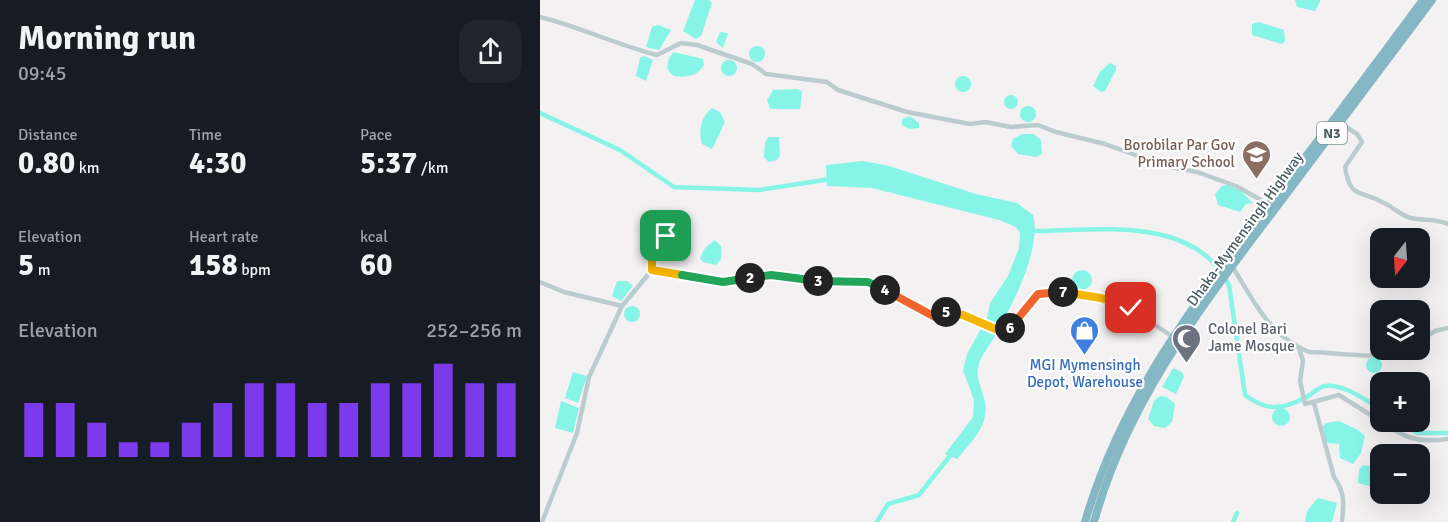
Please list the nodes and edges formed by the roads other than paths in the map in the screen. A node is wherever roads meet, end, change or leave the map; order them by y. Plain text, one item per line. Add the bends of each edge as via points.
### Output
1 (1423, 0) edge
2 (1432, 0) edge
3 (540, 17) edge
4 (1340, 123) junction
5 (1268, 204) junction
6 (1448, 224) edge
7 (666, 236) dead end
8 (1232, 266) junction
9 (652, 270) junction
10 (540, 282) edge
11 (1212, 286) junction
12 (622, 306) junction
13 (1448, 328) edge
14 (1430, 334) edge
15 (1172, 336) junction
16 (1299, 348) junction
17 (1370, 354) edge
18 (1314, 403) junction
19 (1370, 415) edge
20 (1397, 432) edge
21 (1448, 439) edge
22 (542, 522) edge
23 (1085, 522) edge
24 (1094, 522) edge
25 (1342, 522) edge

1 - 5 highway, N3
2 - 4 highway, Dhaka-Mymensingh Highway / N3
3 - 5 street via 657,56 681,43 697,45 752,63 766,74 827,82 838,90 907,112 970,124 1038,125 1165,166 1197,172 1236,186
4 - 6 street via 1362,142 1345,167 1348,184 1355,192 1410,218 1433,218
4 - 8 highway, Dhaka-Mymensingh Highway / N3
5 - 11 highway, Dhaka-Mymensingh Highway / N3 via 1227,258
7 - 9 street via 652,261
8 - 11 highway, Dhaka-Mymensingh Highway / N3
8 - 16 street via 1273,328
9 - 12 street
9 - 15 street via 723,282 771,275 868,282 935,317 954,312 1005,332 1038,294 1053,292 1116,302
10 - 12 street
11 - 15 highway, Dhaka-Mymensingh Highway / N3
11 - 24 highway, Dhaka-Mymensingh Highway / N3 via 1143,398 1120,446
12 - 22 street via 589,377 577,432
13 - 14 street
15 - 23 highway, Dhaka-Mymensingh Highway / N3 via 1125,415
16 - 17 street
16 - 18 street via 1304,361 1300,381 1305,404
18 - 19 street via 1339,395
18 - 25 street via 1345,502
20 - 21 street via 1427,441

